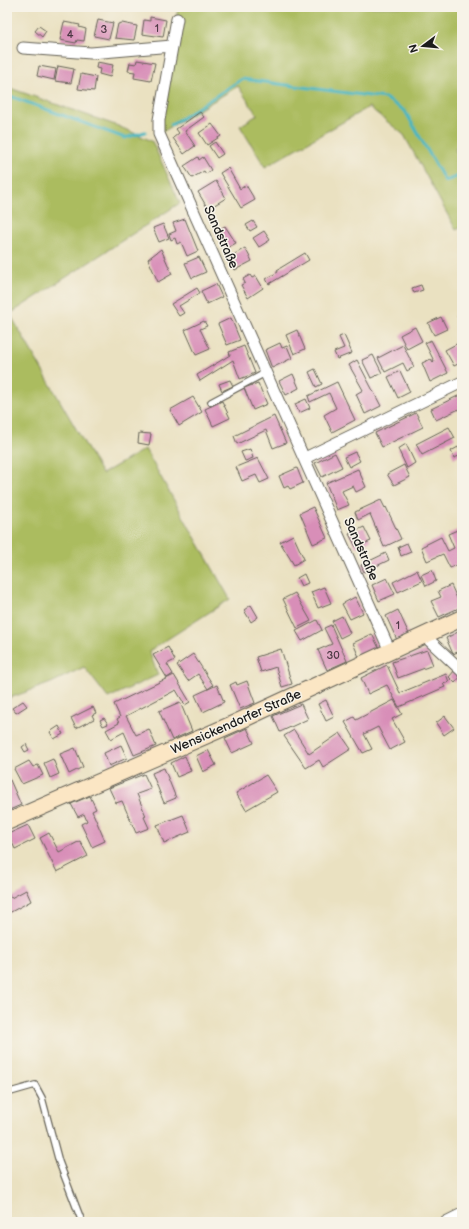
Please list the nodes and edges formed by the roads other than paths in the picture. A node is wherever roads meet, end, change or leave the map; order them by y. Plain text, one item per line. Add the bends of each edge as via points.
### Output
1 (177, 19) dead end
2 (172, 46) junction
3 (22, 48) dead end
4 (267, 372) junction
5 (462, 382) edge
6 (211, 402) dead end
7 (305, 458) junction
8 (462, 618) edge
9 (426, 634) junction
10 (390, 651) junction
11 (462, 671) edge
12 (7, 822) edge
13 (7, 1093) edge
14 (462, 1214) edge
15 (82, 1222) edge
16 (446, 1222) edge

1 - 2 street, Sandstraße
2 - 3 street via 91,53
2 - 4 street, Sandstraße via 159,120 159,134
4 - 6 lane
4 - 7 street, Sandstraße
5 - 7 street
7 - 10 street, Sandstraße
8 - 9 main road, Wensickendorfer Straße
9 - 10 main road, Wensickendorfer Straße
9 - 11 street via 430,641
10 - 12 main road, Wensickendorfer Straße via 235,723
13 - 15 lane via 35,1085 42,1098 59,1162
14 - 16 street

